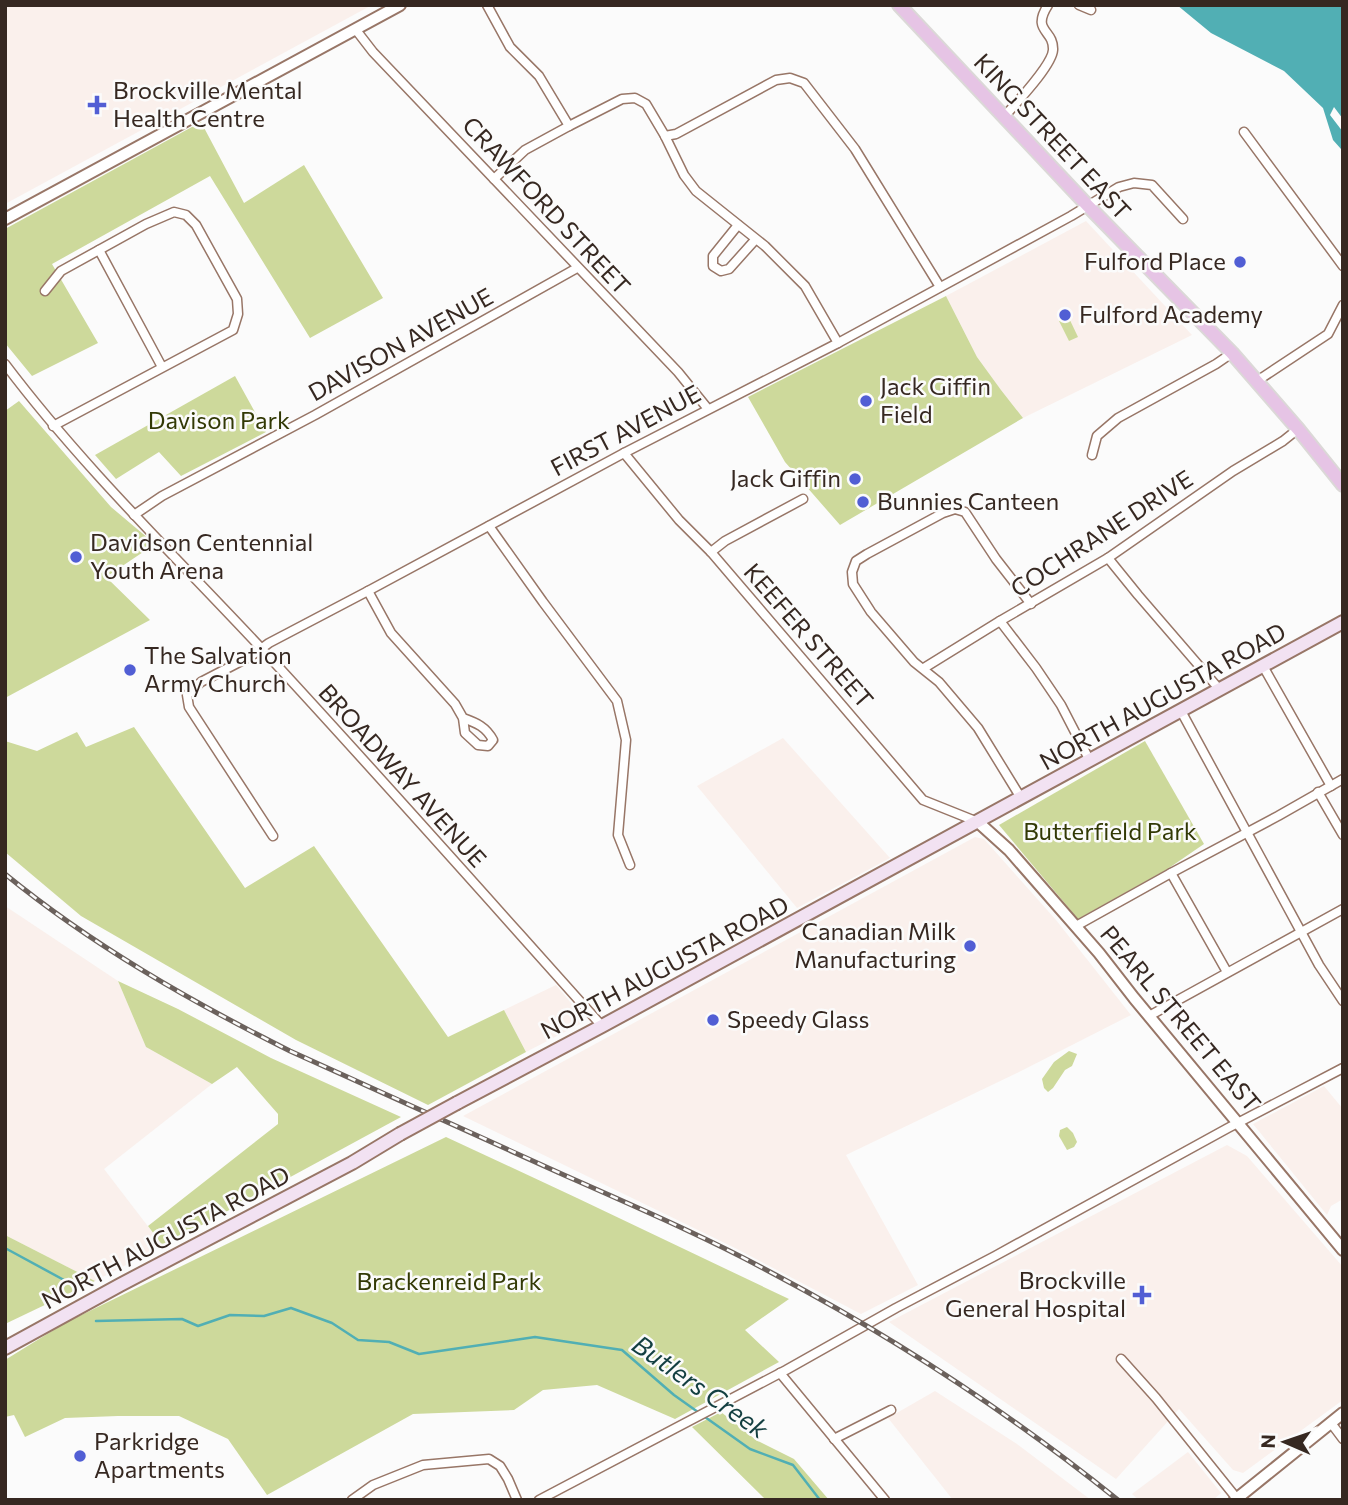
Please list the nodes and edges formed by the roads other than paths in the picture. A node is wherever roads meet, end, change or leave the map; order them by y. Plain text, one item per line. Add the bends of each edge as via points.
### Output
1 (400, 5) edge
2 (487, 5) edge
3 (899, 5) edge
4 (1048, 5) edge
5 (1079, 5) edge
6 (1091, 10) dead end
7 (356, 30) junction
8 (1004, 117) junction
9 (569, 125) junction
10 (1244, 132) dead end
11 (665, 136) junction
12 (494, 178) junction
13 (1088, 206) junction
14 (5, 219) edge
15 (1183, 219) dead end
16 (738, 225) junction
17 (755, 240) junction
18 (99, 250) junction
19 (1343, 266) edge
20 (577, 268) junction
21 (940, 287) junction
22 (45, 291) dead end
23 (1343, 304) edge
24 (838, 343) junction
25 (1232, 353) junction
26 (5, 364) edge
27 (162, 367) junction
28 (1257, 381) junction
29 (708, 410) junction
30 (53, 426) junction
31 (1298, 429) junction
32 (624, 453) junction
33 (1092, 455) dead end
34 (1343, 485) edge
35 (803, 499) dead end
36 (134, 514) junction
37 (489, 526) junction
38 (711, 552) junction
39 (1108, 558) junction
40 (368, 591) junction
41 (1031, 604) junction
42 (1000, 621) junction
43 (1343, 622) edge
44 (261, 648) junction
45 (1264, 666) junction
46 (924, 668) junction
47 (1220, 690) junction
48 (1181, 710) junction
49 (463, 718) dead end
50 (1090, 761) junction
51 (1343, 779) edge
52 (1331, 786) junction
53 (1318, 792) junction
54 (1021, 797) junction
55 (978, 822) junction
56 (1248, 833) junction
57 (1343, 835) edge
58 (273, 836) dead end
59 (630, 865) dead end
60 (1171, 873) junction
61 (1343, 909) edge
62 (1076, 926) junction
63 (1301, 932) junction
64 (1227, 972) junction
65 (1343, 1001) edge
66 (1149, 1016) junction
67 (602, 1026) junction
68 (1343, 1068) edge
69 (1239, 1123) junction
70 (1343, 1250) edge
71 (5, 1348) edge
72 (1121, 1359) dead end
73 (780, 1373) junction
74 (891, 1410) dead end
75 (1343, 1413) edge
76 (1331, 1423) junction
77 (834, 1439) junction
78 (1343, 1439) edge
79 (1237, 1499) edge
80 (352, 1500) edge
81 (517, 1500) edge
82 (538, 1500) edge
83 (885, 1500) edge

1 - 7 street
2 - 9 street via 510,47 539,76
3 - 8 main road, KING STREET EAST
4 - 8 street via 1041,20 1052,55
5 - 6 street
7 - 12 street, CRAWFORD STREET
7 - 14 street
8 - 13 main road, KING STREET EAST
9 - 11 street via 622,99 635,98 646,104
9 - 12 street via 525,150
10 - 19 street
11 - 16 street via 696,191
11 - 21 street via 776,80 804,83 855,149
12 - 20 street, CRAWFORD STREET
13 - 15 street, FIRST AVENUE via 1119,187 1152,185
13 - 21 street, FIRST AVENUE
13 - 25 main road, KING STREET EAST
16 - 17 street
16 - 17 street via 713,256 713,266 729,269
17 - 24 street via 805,286
18 - 22 street via 61,271
18 - 27 street
18 - 27 street via 174,212 186,215 237,299 233,330
20 - 29 street, CRAWFORD STREET via 678,372
20 - 36 street, DAVISON AVENUE
21 - 24 street, FIRST AVENUE
23 - 28 street via 1328,334
24 - 29 street, FIRST AVENUE
25 - 28 main road, KING STREET EAST
25 - 33 street via 1118,418 1097,436
26 - 30 street, BROADWAY AVENUE
27 - 30 street
28 - 31 main road, KING STREET EAST
29 - 32 street, FIRST AVENUE
30 - 36 street, BROADWAY AVENUE
31 - 34 main road, KING STREET EAST
31 - 39 street, COCHRANE DRIVE
32 - 37 street, FIRST AVENUE
32 - 38 street, KEEFER STREET
35 - 38 street
36 - 44 street, BROADWAY AVENUE
37 - 40 street, FIRST AVENUE
37 - 59 street via 617,701 626,740 618,835
38 - 55 street, KEEFER STREET via 923,800
39 - 41 street, COCHRANE DRIVE
39 - 47 street
40 - 44 street, FIRST AVENUE
40 - 49 street via 391,633
41 - 42 street, COCHRANE DRIVE
41 - 46 street via 965,512 943,513 867,554 856,561 853,584 880,622
42 - 46 street, COCHRANE DRIVE
42 - 50 street via 1061,705
43 - 45 main road, NORTH AUGUSTA ROAD
44 - 58 street, FIRST AVENUE via 201,682 187,696 189,707
44 - 67 street, BROADWAY AVENUE
45 - 47 main road, NORTH AUGUSTA ROAD
45 - 52 street
46 - 54 street via 978,728
47 - 48 main road, NORTH AUGUSTA ROAD
48 - 50 main road, NORTH AUGUSTA ROAD
48 - 56 street
50 - 54 main road, NORTH AUGUSTA ROAD
51 - 52 street
52 - 53 street
53 - 56 street
53 - 57 street
54 - 55 main road, NORTH AUGUSTA ROAD
55 - 62 street, PEARL STREET EAST
55 - 67 main road, NORTH AUGUSTA ROAD
56 - 60 street
56 - 63 street
60 - 62 street
60 - 64 street
61 - 63 street
62 - 66 street, PEARL STREET EAST
63 - 64 street
63 - 65 street
64 - 66 street
66 - 69 street, PEARL STREET EAST
67 - 71 main road, NORTH AUGUSTA ROAD, bridge
68 - 69 street
69 - 70 street, PEARL STREET EAST
69 - 73 street
72 - 79 street
73 - 77 street
73 - 82 street
74 - 77 street
75 - 76 street
76 - 78 street
76 - 79 street
77 - 83 street
80 - 81 street via 373,1485 423,1465 489,1459 500,1466

